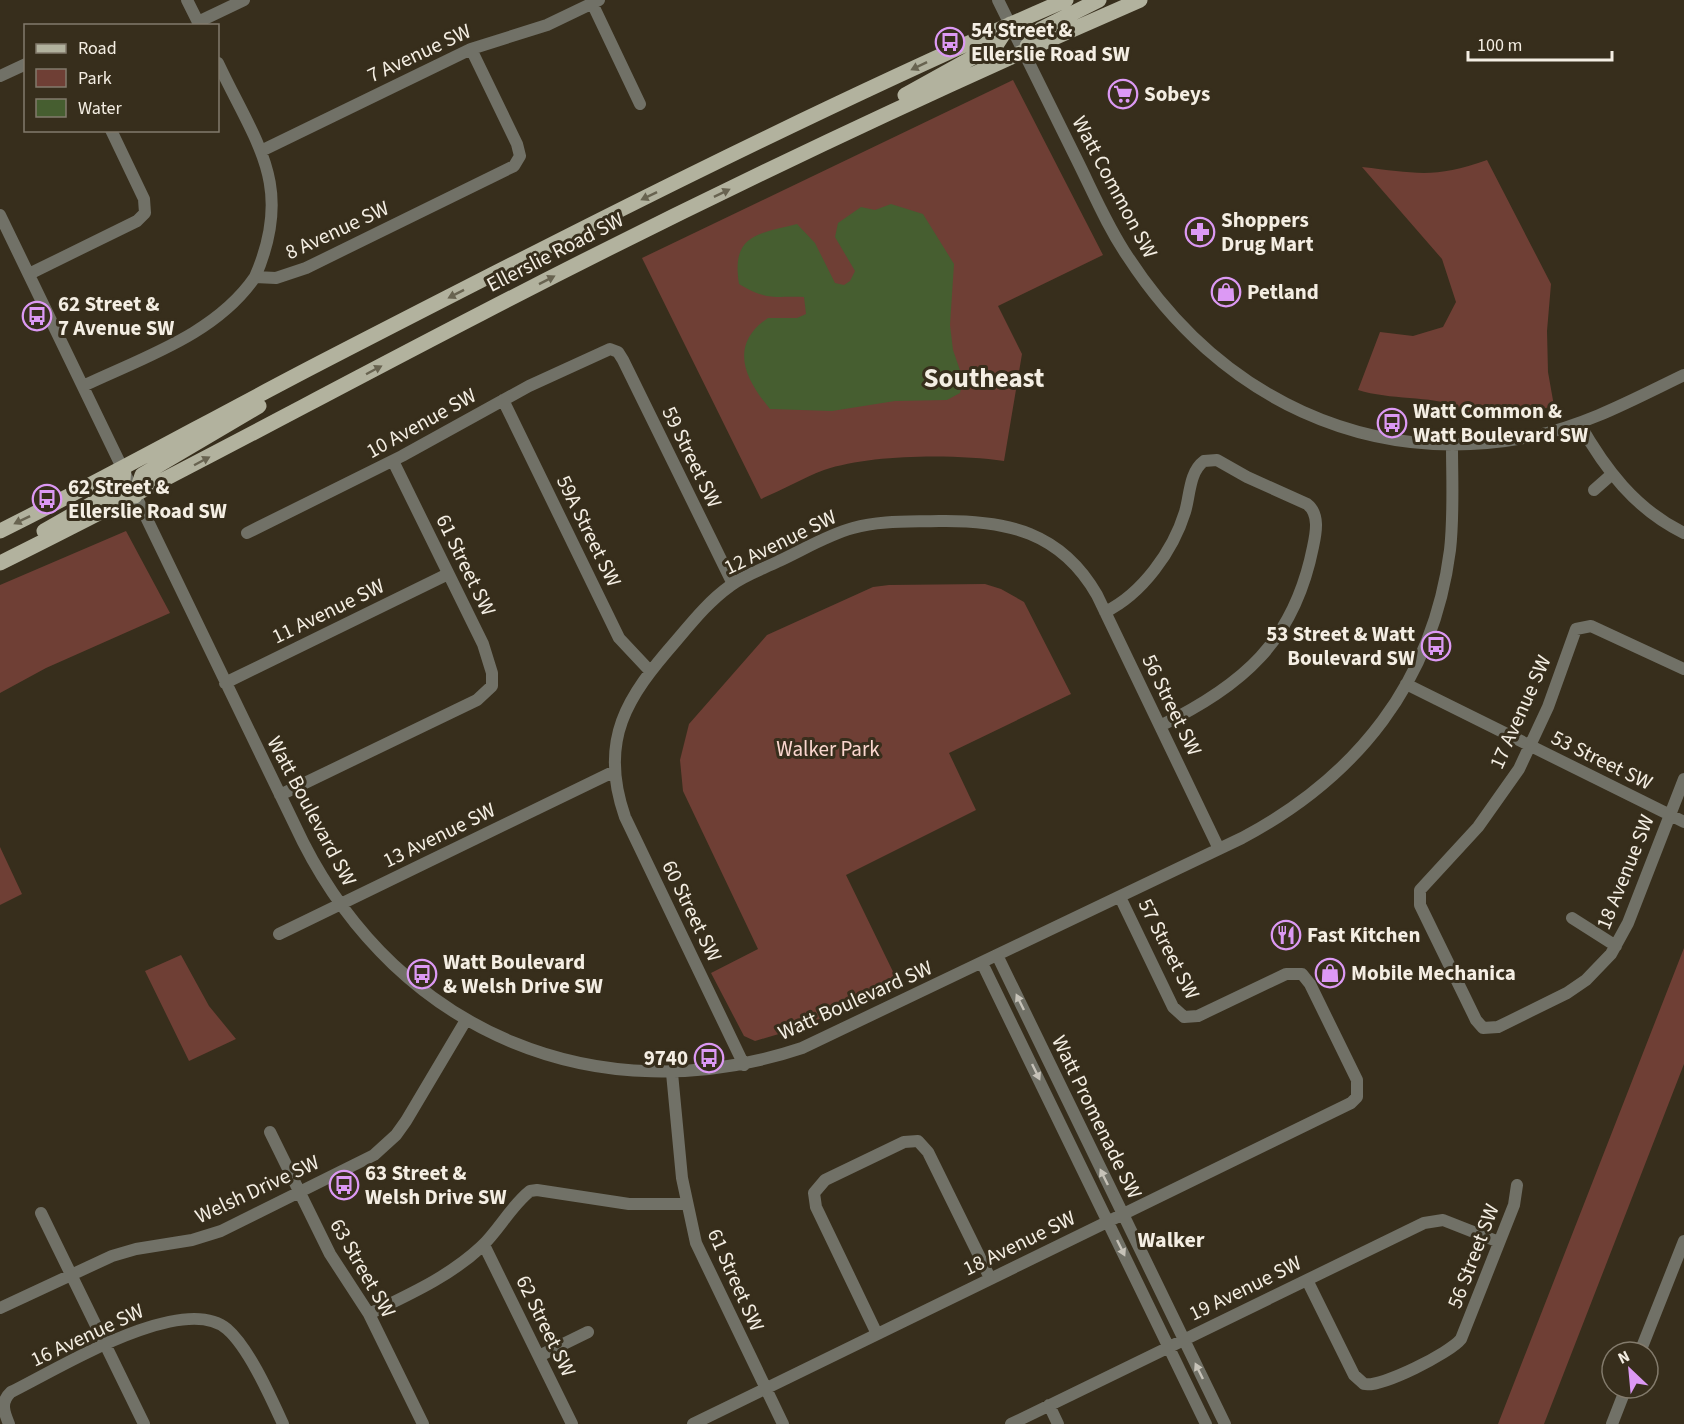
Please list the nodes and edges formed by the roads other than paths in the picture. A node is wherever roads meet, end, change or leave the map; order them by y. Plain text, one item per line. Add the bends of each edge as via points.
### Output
1 (188, 0) edge
2 (244, 0) edge
3 (998, 0) edge
4 (1066, 0) edge
5 (1099, 0) edge
6 (1140, 0) edge
7 (595, 2) edge
8 (199, 24) edge
9 (1010, 24) junction
10 (471, 49) junction
11 (1023, 51) junction
12 (24, 65) edge
13 (219, 65) edge
14 (0, 76) edge
15 (640, 104) dead end
16 (853, 130) junction
17 (112, 132) edge
18 (261, 152) junction
19 (0, 215) edge
20 (29, 274) junction
21 (255, 277) junction
22 (614, 349) joint
23 (315, 366) junction
24 (1684, 375) edge
25 (83, 386) junction
26 (503, 400) junction
27 (1579, 423) junction
28 (1452, 445) junction
29 (393, 461) junction
30 (124, 468) junction
31 (1611, 475) junction
32 (1594, 490) dead end
33 (135, 496) junction
34 (0, 531) edge
35 (247, 533) dead end
36 (1684, 533) edge
37 (0, 563) edge
38 (448, 574) junction
39 (1088, 579) joint
40 (733, 584) junction
41 (1105, 612) junction
42 (1684, 669) edge
43 (650, 671) junction
44 (225, 683) junction
45 (1406, 684) junction
46 (1160, 726) junction
47 (1531, 746) junction
48 (615, 771) junction
49 (1684, 778) edge
50 (280, 795) junction
51 (1670, 815) junction
52 (1684, 822) edge
53 (1219, 849) junction
54 (1120, 897) junction
55 (340, 905) junction
56 (1572, 918) dead end
57 (279, 934) dead end
58 (1616, 946) junction
59 (997, 956) junction
60 (982, 963) junction
61 (466, 1020) junction
62 (1486, 1029) joint
63 (744, 1065) junction
64 (672, 1073) junction
65 (1358, 1094) joint
66 (270, 1132) dead end
67 (1517, 1185) dead end
68 (300, 1193) junction
69 (686, 1204) junction
70 (41, 1213) dead end
71 (1122, 1214) junction
72 (1108, 1221) junction
73 (1684, 1241) edge
74 (1499, 1242) junction
75 (484, 1245) junction
76 (70, 1274) junction
77 (990, 1278) junction
78 (1307, 1280) junction
79 (0, 1308) edge
80 (369, 1314) junction
81 (588, 1332) dead end
82 (878, 1334) junction
83 (1183, 1340) junction
84 (1645, 1340) edge
85 (105, 1345) junction
86 (1169, 1347) junction
87 (539, 1356) junction
88 (765, 1389) junction
89 (1621, 1400) edge
90 (1049, 1405) junction
91 (9, 1424) edge
92 (144, 1424) edge
93 (283, 1424) edge
94 (423, 1424) edge
95 (572, 1424) edge
96 (693, 1424) edge
97 (783, 1424) edge
98 (1011, 1424) edge
99 (1058, 1424) edge
100 (1206, 1424) edge
101 (1225, 1424) edge
102 (1612, 1424) edge

1 - 8 street
2 - 8 street
3 - 9 street, Watt Common SW
4 - 9 main road, Ellerslie Road SW
5 - 11 main road via 1041,29
6 - 11 main road, Ellerslie Road SW
7 - 10 street, 7 Avenue SW via 538,28
7 - 15 street
9 - 11 street, Watt Common SW
9 - 16 main road via 997,44 894,101
9 -> 23 main road, Ellerslie Road SW via 637,202
10 - 18 street, 7 Avenue SW
10 - 21 street, 8 Avenue SW via 517,144 519,159 510,168 306,268 276,278
11 - 16 main road, Ellerslie Road SW
11 - 28 street, Watt Common SW via 1119,244 1167,311 1201,346 1259,391 1312,417 1387,438
12 - 14 street
13 - 18 street
33 -> 16 main road, Ellerslie Road SW via 482,313
17 - 20 street via 144,199 145,213 137,221
18 - 21 street via 270,182 273,213 268,243
19 - 20 street
20 - 25 street
21 - 25 street via 237,301 208,324
22 - 26 street, 10 Avenue SW via 602,350
22 - 40 street, 59 Street SW via 623,360
23 - 30 main road, Ellerslie Road SW
23 - 33 main road via 250,412 142,475
24 - 27 street, Watt Common SW
25 - 30 street
26 - 29 street, 10 Avenue SW
26 - 43 street, 59A Street SW via 619,638
27 - 28 street, Watt Common SW via 1527,438
27 - 31 street
28 - 45 street, Watt Boulevard SW via 1447,568 1428,639
29 - 35 street, 10 Avenue SW
29 - 38 street, 61 Street SW
30 - 33 street, Watt Boulevard SW
30 -> 34 main road, Ellerslie Road SW
30 - 37 main road via 123,480 116,490 40,532
31 - 32 street
31 - 36 street via 1648,511
33 - 37 main road, Ellerslie Road SW
33 - 44 street, Watt Boulevard SW
38 - 44 street, 11 Avenue SW
38 - 50 street, 61 Street SW via 483,644 493,680 490,689 477,700
39 - 40 street, 12 Avenue SW via 1069,559 1038,537 1006,525 968,521 854,528
39 - 41 street, 56 Street SW
40 - 43 street, 12 Avenue SW via 703,610
41 - 46 street, 56 Street SW
41 - 46 street via 1124,601 1163,556 1181,523 1196,470 1204,461 1217,460 1313,510 1316,524 1306,574 1291,612 1274,640 1222,692
42 - 47 street, 17 Avenue SW via 1591,626 1580,627 1572,636
43 - 48 street, 12 Avenue SW via 624,714
44 - 50 street, Watt Boulevard SW
45 - 47 street, 53 Street SW
45 - 53 street, Watt Boulevard SW via 1374,734 1334,776 1289,811
46 - 53 street, 56 Street SW
47 - 51 street, 53 Street SW
47 - 62 street, 17 Avenue SW via 1493,807 1419,893 1420,905 1476,1020
48 - 55 street, 13 Avenue SW
48 - 63 street, 60 Street SW via 625,817
49 - 51 street, 18 Avenue SW
50 - 55 street, Watt Boulevard SW via 312,860
51 - 52 street, 53 Street SW
51 - 58 street, 18 Avenue SW
53 - 54 street, Watt Boulevard SW
54 - 59 street, Watt Boulevard SW
54 - 65 street, 57 Street SW via 1173,1007 1184,1017 1198,1017 1286,974 1298,972 1305,977 1357,1080
55 - 57 street, 13 Avenue SW
55 - 61 street, Watt Boulevard SW via 386,957 437,1001
56 - 58 street, 18 Avenue SW
58 - 62 street, 18 Avenue SW via 1596,971 1576,987 1498,1028
59 - 60 street, Watt Boulevard SW
71 -> 59 street, Watt Promenade SW
60 - 63 street, Watt Boulevard SW via 820,1041
60 -> 72 street, Watt Promenade SW
61 - 64 street, Watt Boulevard SW via 506,1039 582,1064
61 - 68 street, Welsh Drive SW via 396,1135 374,1155
63 - 64 street, Watt Boulevard SW
64 - 69 street, 61 Street SW
65 - 71 street, 18 Avenue SW via 1350,1103
66 - 68 street, 63 Street SW
67 - 74 street, 56 Street SW
68 - 76 street, Welsh Drive SW via 206,1236 123,1252
68 - 80 street, 63 Street SW via 334,1261
69 - 75 street via 629,1204 534,1190 525,1195
69 - 88 street, 61 Street SW via 702,1260
70 - 76 street
71 - 72 street, 18 Avenue SW
71 - 83 street, Watt Promenade SW
72 - 77 street, 18 Avenue SW
72 -> 86 street, Watt Promenade SW
73 - 84 street
74 - 78 street, 19 Avenue SW via 1448,1221 1434,1220
74 - 78 street, 56 Street SW via 1461,1339 1448,1350 1379,1384 1364,1384 1354,1375
75 - 80 street via 441,1277
75 - 87 street, 62 Street SW
76 - 79 street, Welsh Drive SW
76 - 85 street
77 - 82 street, 18 Avenue SW
77 - 82 street via 928,1152 918,1141 904,1142 825,1180 816,1188 816,1207
78 - 83 street, 19 Avenue SW
80 - 94 street, 63 Street SW
81 - 87 street
82 - 88 street, 18 Avenue SW
83 - 86 street, 19 Avenue SW
101 -> 83 street, Watt Promenade SW
85 - 91 street, 16 Avenue SW via 11,1392 5,1399 4,1411
85 - 92 street
85 - 93 street, 16 Avenue SW via 144,1327 171,1320 202,1320 225,1327 258,1374
86 - 90 street, 19 Avenue SW
86 - 100 street, Watt Promenade SW
87 - 95 street, 62 Street SW
88 - 96 street, 18 Avenue SW
88 - 97 street, 61 Street SW
89 - 102 street
90 - 98 street, 19 Avenue SW
90 - 99 street

